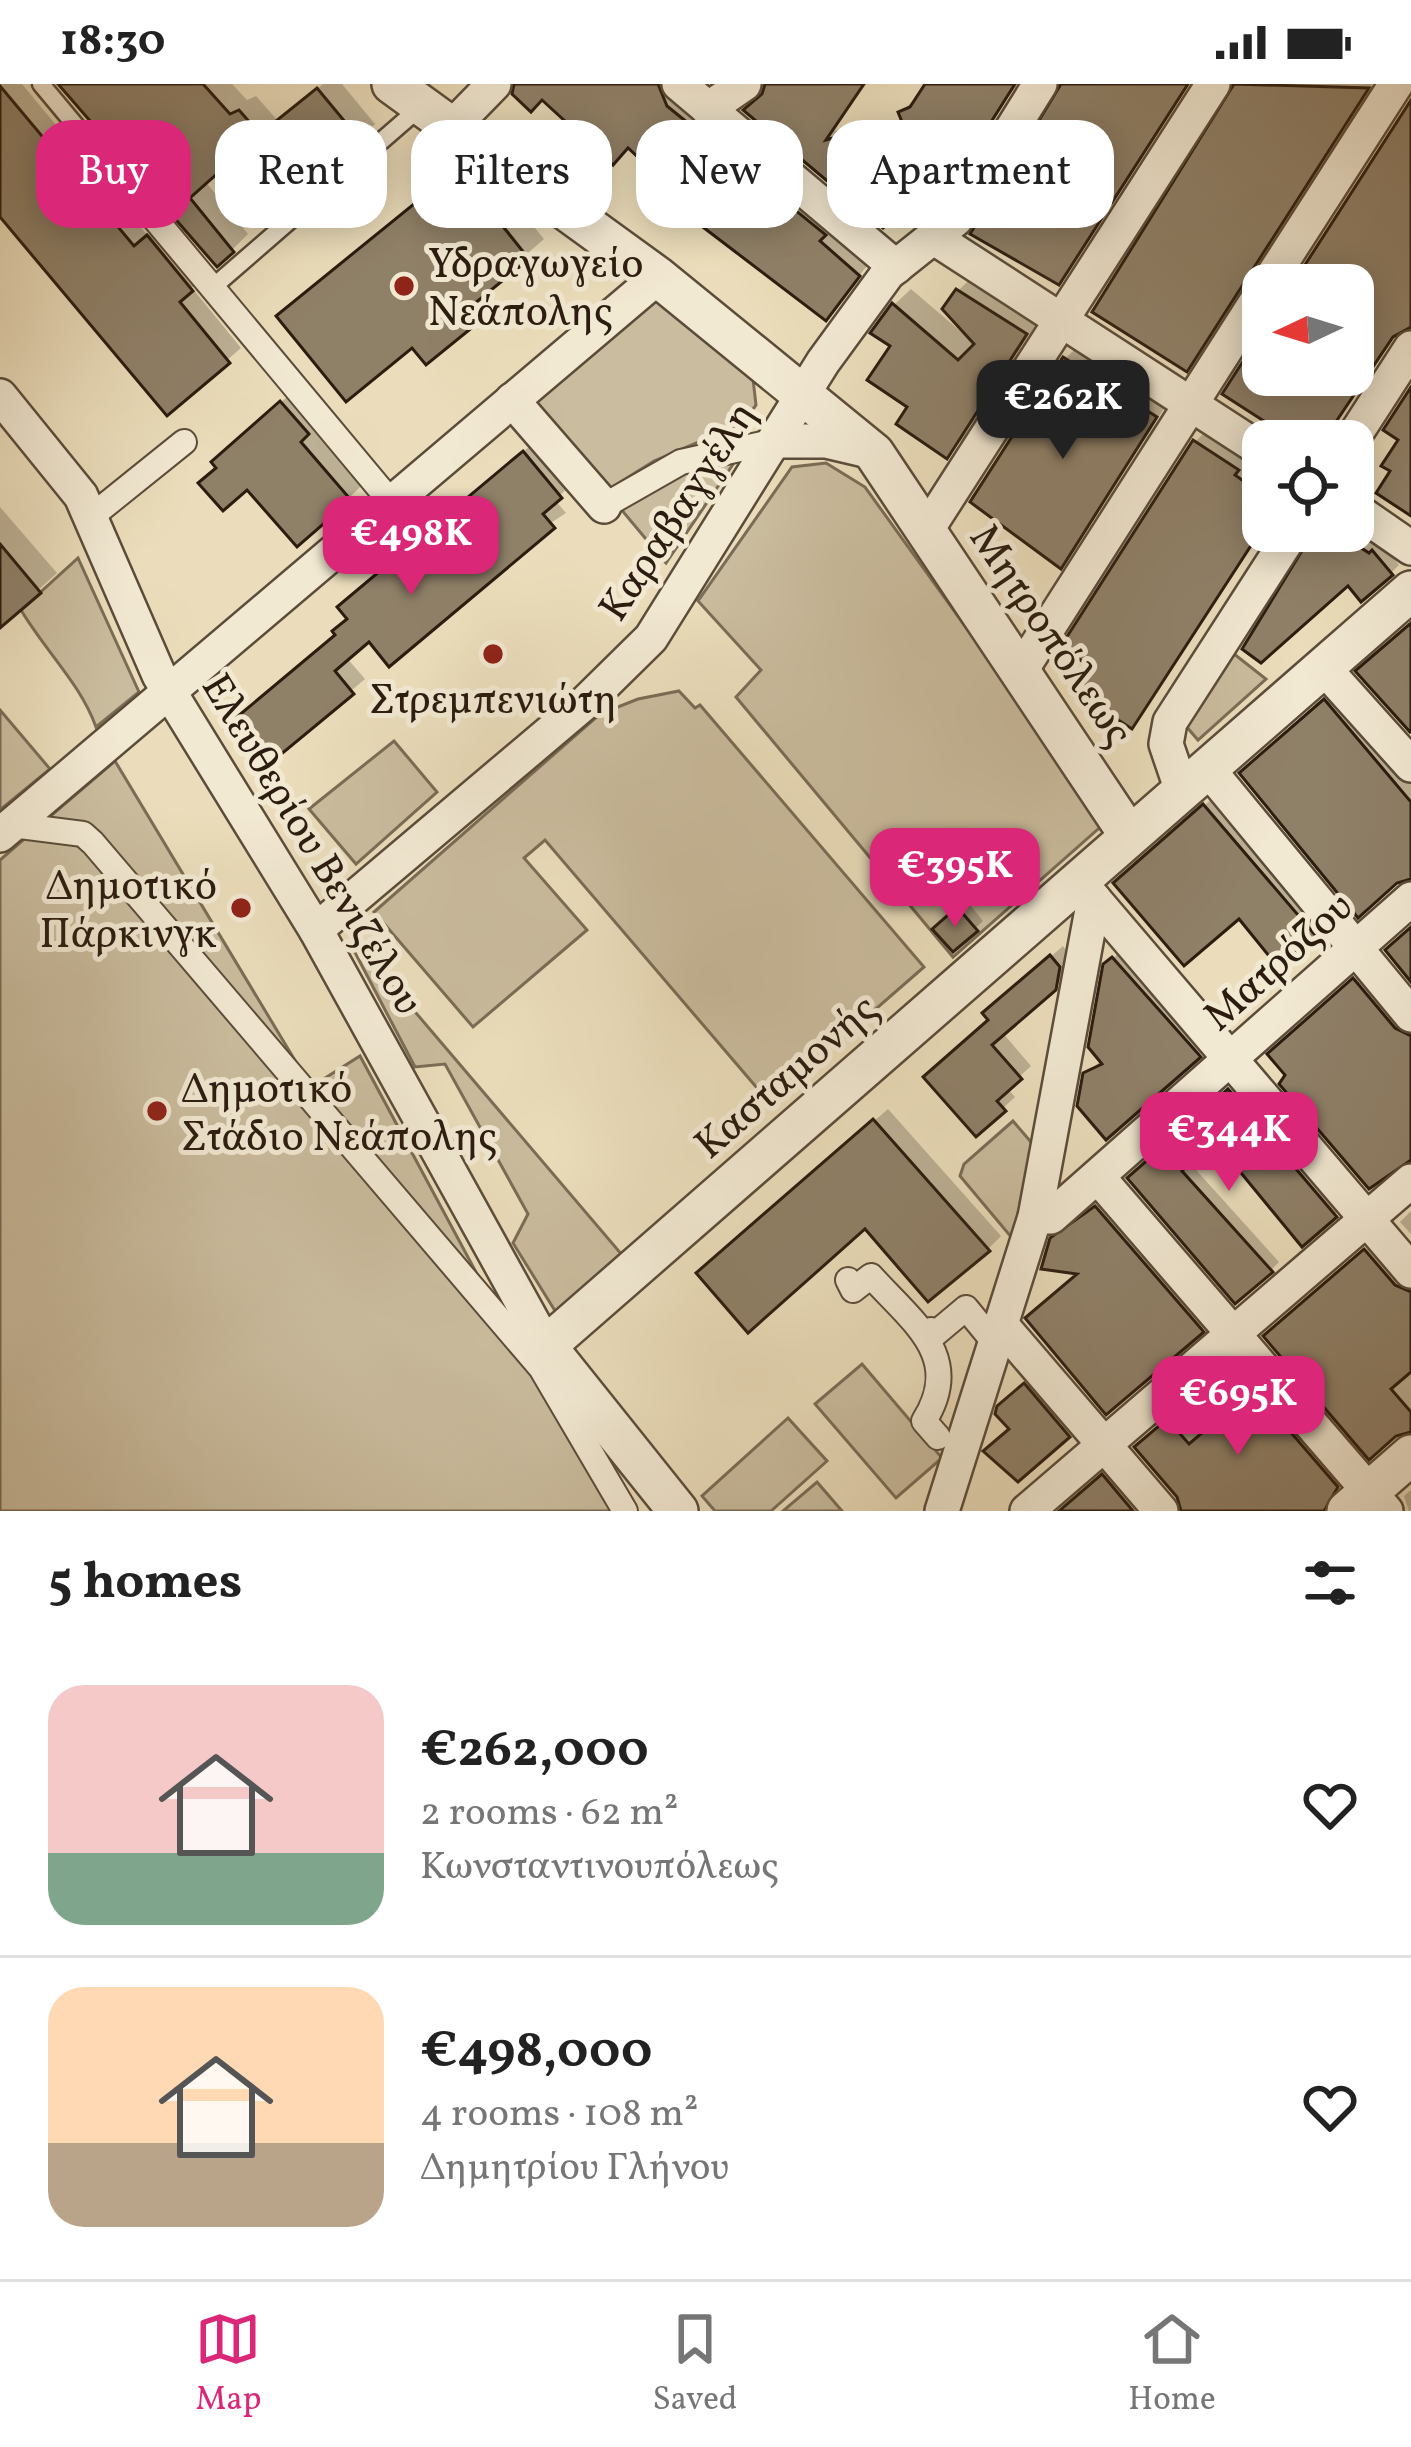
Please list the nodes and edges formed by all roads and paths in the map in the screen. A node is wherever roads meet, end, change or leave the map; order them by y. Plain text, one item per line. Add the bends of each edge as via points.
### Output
1 (41, 84) edge
2 (494, 84) edge
3 (679, 84) edge
4 (744, 84) edge
5 (1040, 84) edge
6 (1214, 84) edge
7 (1396, 84) edge
8 (424, 104) edge
9 (708, 110) junction
10 (71, 120) edge
11 (162, 228) edge
12 (936, 239) junction
13 (1280, 264) edge
14 (896, 267) junction
15 (658, 277) junction
16 (212, 288) junction
17 (1059, 321) junction
18 (1242, 324) edge
19 (1411, 348) edge
20 (805, 392) junction
21 (0, 397) edge
22 (512, 400) junction
23 (1190, 405) junction
24 (1365, 420) edge
25 (1242, 438) edge
26 (776, 441) junction
27 (184, 442) dead end
28 (874, 453) junction
29 (391, 502) junction
30 (604, 506) joint
31 (92, 516) junction
32 (1374, 522) edge
33 (926, 531) junction
34 (1411, 548) edge
35 (1279, 552) edge
36 (1411, 590) edge
37 (1324, 668) junction
38 (1020, 672) junction
39 (168, 691) junction
40 (1411, 765) edge
41 (1195, 780) junction
42 (6, 830) edge
43 (1129, 835) junction
44 (1086, 890) junction
45 (1411, 899) edge
46 (316, 930) junction
47 (1358, 950) junction
48 (1411, 1015) edge
49 (1234, 1061) junction
50 (1098, 1177) junction
51 (1411, 1180) edge
52 (1035, 1217) junction
53 (1367, 1219) junction
54 (867, 1262) dead end
55 (1411, 1270) edge
56 (848, 1280) dead end
57 (919, 1320) junction
58 (1001, 1337) junction
59 (1232, 1337) junction
60 (546, 1346) junction
61 (938, 1436) dead end
62 (1103, 1444) junction
63 (1411, 1455) edge
64 (1368, 1505) edge
65 (666, 1507) edge
66 (625, 1511) edge
67 (942, 1511) edge
68 (1027, 1511) edge
69 (1161, 1511) edge

1 - 10 lane
2 - 8 street
3 - 9 street
4 - 9 street
5 - 12 street, Καραβαγγέλη via 962,212
6 - 17 street
7 - 13 street
8 - 15 street, Μητροπόλεως
8 - 16 lane
9 - 14 street
11 - 16 street
12 - 14 street, Καραβαγγέλη
12 - 17 street
14 - 20 street, Καραβαγγέλη
15 - 20 street, Μητροπόλεως
15 - 22 street
16 - 29 street
17 - 23 street
17 - 33 street
18 - 23 street
19 - 24 street
20 - 26 street, Καραβαγγέλη
20 - 28 street, Μητροπόλεως
21 - 31 street, Ελευθερίου Βενιζέλου
22 - 29 street
22 - 30 street
23 - 25 street
23 - 38 street
26 - 28 street via 845,443
26 - 30 street via 681,462
26 - 46 street, Καραβαγγέλη via 635,656
27 - 31 street
28 - 33 street, Μητροπόλεως
29 - 39 street
31 - 39 street, Ελευθερίου Βενιζέλου
32 - 34 street
33 - 38 street, Μητροπόλεως
35 - 41 street via 1169,722 1166,744
36 - 37 street, Κασταμονής
37 - 40 street
37 - 41 street, Κασταμονής
38 - 43 street, Μητροπόλεως
39 - 42 street
39 - 46 street, Ελευθερίου Βενιζέλου
41 - 43 street, Κασταμονής
41 - 47 street
42 - 66 street via 76,832 93,843 541,1368
43 - 44 street, Κασταμονής
44 - 49 street
44 - 52 street
44 - 60 street, Κασταμονής
45 - 47 street, Ματρόζου
46 - 60 street, Ελευθερίου Βενιζέλου
47 - 48 street
47 - 49 street, Ματρόζου
49 - 50 street, Ματρόζου
49 - 53 street
50 - 52 street, Ματρόζου via 1052,1217
50 - 59 street
51 - 53 street
52 - 58 street
53 - 55 street
53 - 59 street
54 - 57 street
56 - 57 street via 853,1290 871,1276
57 - 58 street via 935,1334 966,1308
57 - 61 street via 939,1358 938,1392 924,1421
58 - 62 street
58 - 67 street
59 - 62 street
59 - 64 street
60 - 65 street, Ελευθερίου Βενιζέλου
62 - 68 street
62 - 69 street
63 - 64 street

